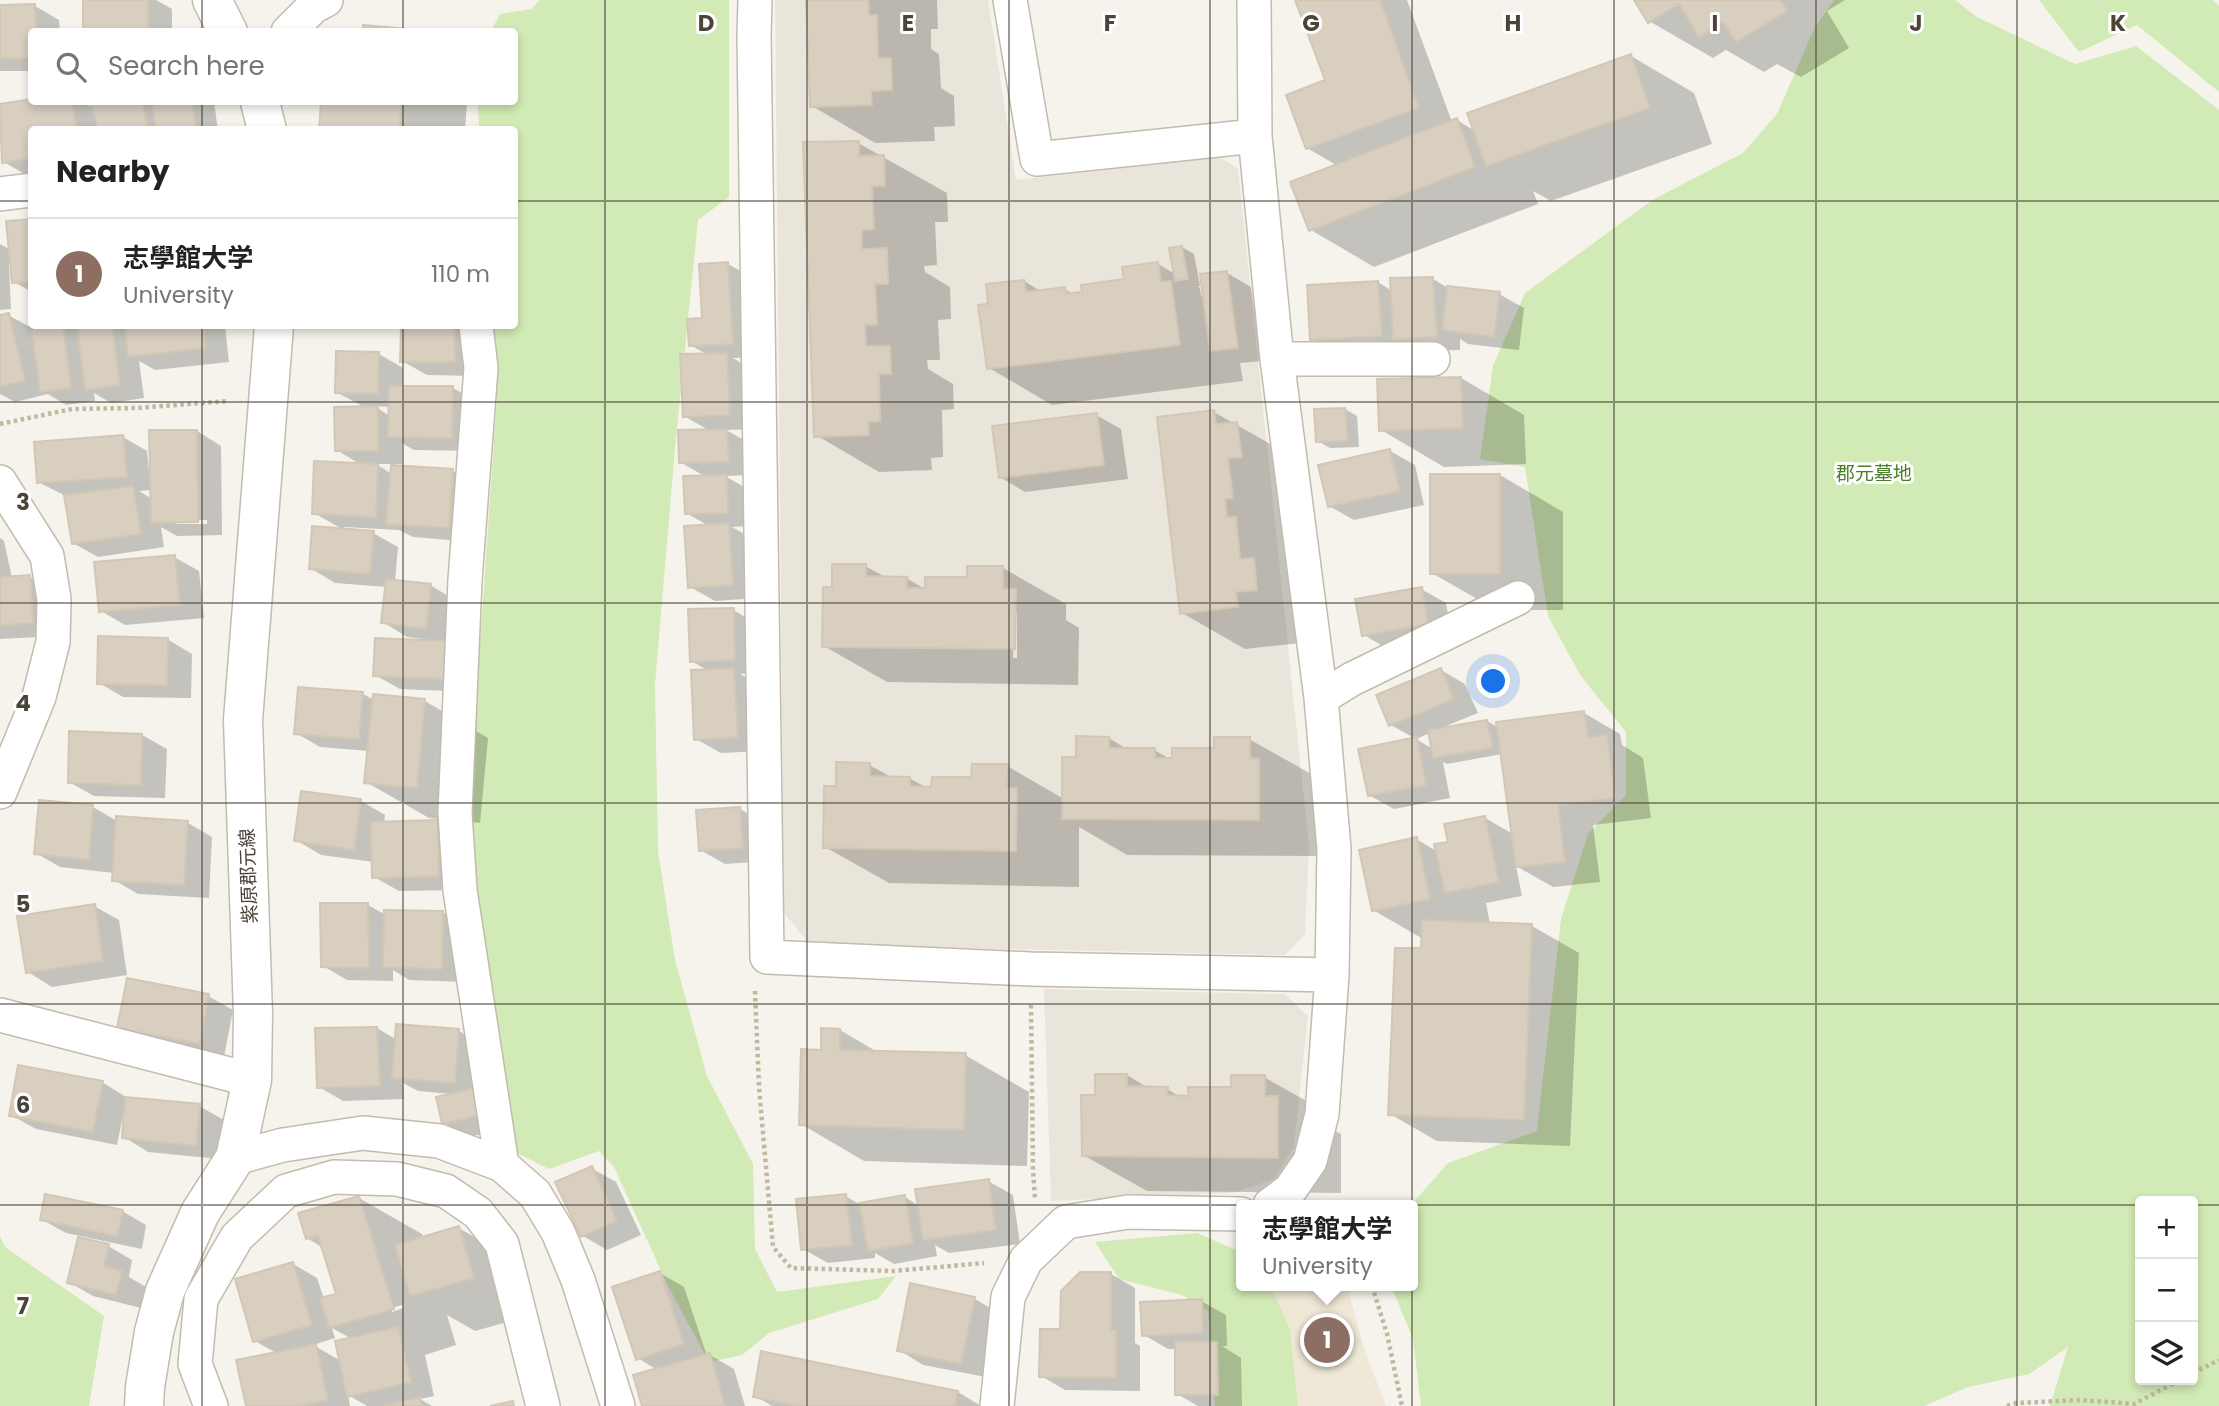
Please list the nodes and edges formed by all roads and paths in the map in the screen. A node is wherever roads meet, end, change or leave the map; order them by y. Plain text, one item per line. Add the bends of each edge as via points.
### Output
1 (212, 0) edge
2 (326, 0) edge
3 (755, 0) edge
4 (1010, 0) edge
5 (1254, 0) edge
6 (226, 28) edge
7 (292, 28) edge
8 (261, 105) edge
9 (267, 126) edge
10 (1255, 136) junction
11 (28, 190) edge
12 (0, 194) edge
13 (274, 329) edge
14 (476, 329) edge
15 (1277, 359) junction
16 (1433, 359) dead end
17 (240, 401) dead end
18 (0, 425) edge
19 (0, 482) edge
20 (1518, 598) dead end
21 (1321, 698) junction
22 (0, 792) edge
23 (767, 957) junction
24 (1031, 969) junction
25 (1332, 975) junction
26 (0, 1015) edge
27 (251, 1080) junction
28 (235, 1158) junction
29 (502, 1165) junction
30 (1033, 1170) dead end
31 (1277, 1200) edge
32 (1236, 1214) edge
33 (1026, 1260) junction
34 (1374, 1291) edge
35 (2219, 1360) edge
36 (2198, 1370) edge
37 (2170, 1385) edge
38 (2133, 1404) junction
39 (145, 1406) edge
40 (211, 1406) edge
41 (543, 1406) edge
42 (618, 1406) edge
43 (1001, 1406) edge
44 (1402, 1406) edge
45 (2007, 1406) edge
46 (2143, 1406) edge

1 - 6 street
2 - 7 street
3 - 23 street
4 - 10 street via 1037,159
5 - 10 street
8 - 9 street
10 - 15 street
11 - 12 street
13 - 27 street, 紫原郡元線 via 243,720
14 - 29 street via 481,368 465,580 455,813 460,890
15 - 16 street
15 - 21 street
17 - 18 path via 72,410
19 - 22 street via 47,556 54,610 53,642 39,697
20 - 21 street
21 - 25 street via 1334,849
23 - 24 street
23 - 33 path via 755,989 773,1247 791,1268 894,1271
24 - 25 street
24 - 30 path
25 - 31 street via 1322,1114 1310,1161 1290,1190
26 - 27 street
27 - 28 street, 紫原郡元線
28 - 29 street via 283,1145 363,1133 439,1141
28 - 39 street, 紫原郡元線 via 200,1213 165,1291 154,1332
29 - 42 street via 535,1194 558,1232
32 - 33 street via 1128,1212 1066,1222
33 - 43 street via 1008,1297
34 - 44 path
35 - 36 path
37 - 38 path
38 - 45 path via 2081,1400
38 - 46 path
40 - 41 street via 195,1364 201,1300 237,1237 286,1191 334,1177 397,1180 446,1191 478,1213 502,1244

